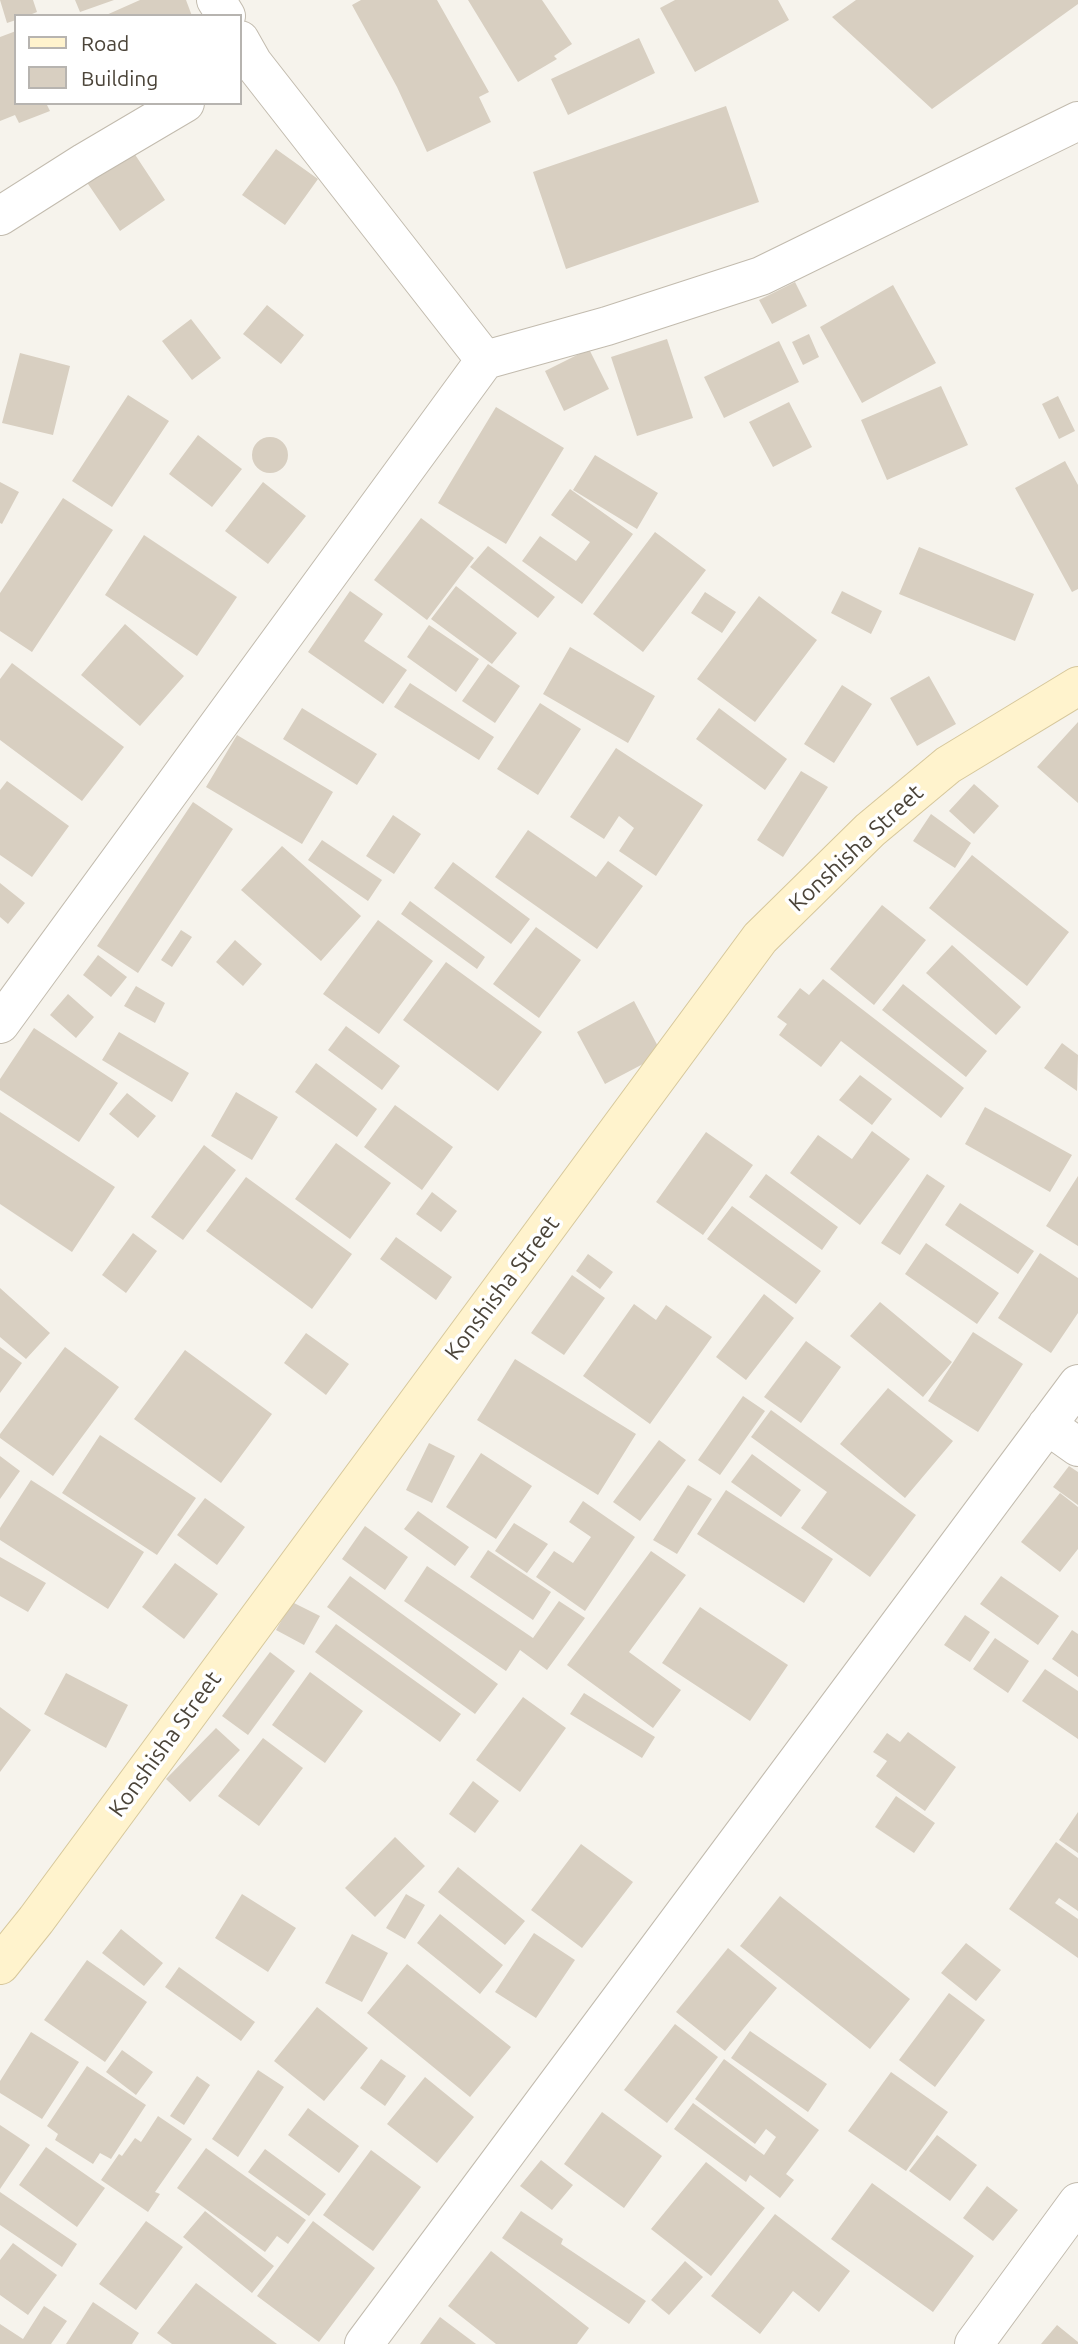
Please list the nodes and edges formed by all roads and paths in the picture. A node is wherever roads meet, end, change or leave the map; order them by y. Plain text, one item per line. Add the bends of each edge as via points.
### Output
1 (244, 58) edge
2 (182, 105) edge
3 (1078, 121) edge
4 (0, 216) edge
5 (485, 360) junction
6 (1078, 685) edge
7 (0, 1024) edge
8 (1078, 1384) edge
9 (1047, 1425) junction
10 (1078, 1447) edge
11 (0, 1965) edge
12 (1078, 2202) edge
13 (364, 2344) edge
14 (974, 2344) edge

1 - 5 street
2 - 4 street
3 - 5 street via 761,276
5 - 7 street
6 - 11 street, Konshisha Street via 948,765 870,830 760,938
8 - 9 street
9 - 10 street
9 - 13 street
12 - 14 street

